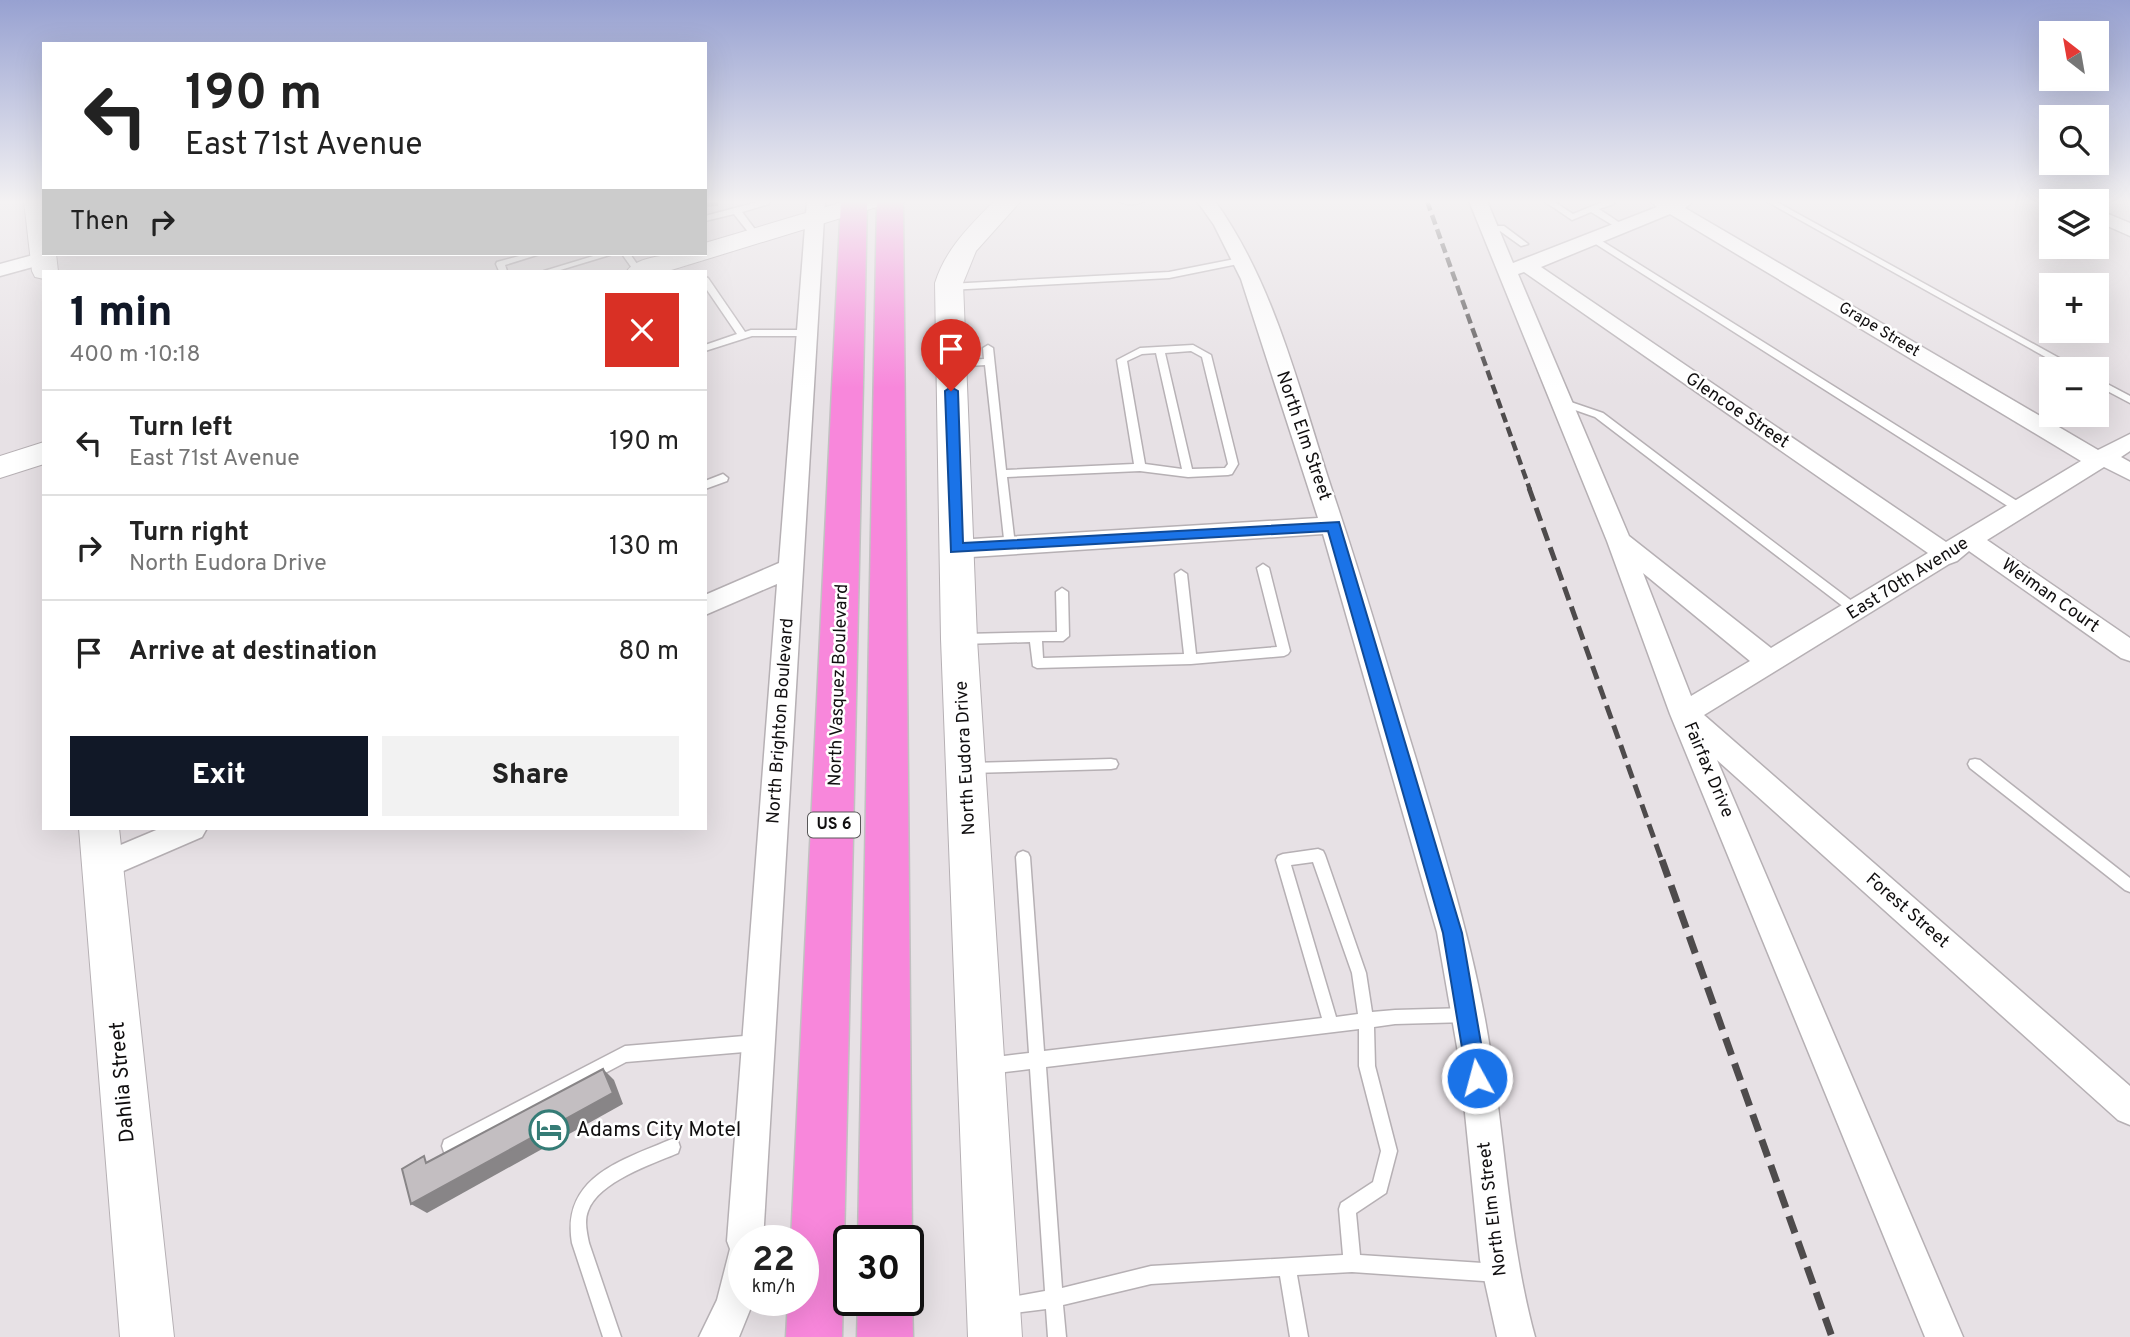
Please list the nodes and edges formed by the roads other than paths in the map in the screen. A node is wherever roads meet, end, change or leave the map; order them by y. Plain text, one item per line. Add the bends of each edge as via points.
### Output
1 (575, 263) edge
2 (665, 263) edge
3 (812, 263) edge
4 (858, 263) edge
5 (890, 263) edge
6 (955, 263) edge
7 (1228, 263) edge
8 (1241, 263) edge
9 (1514, 263) edge
10 (1529, 263) edge
11 (1633, 263) edge
12 (1774, 263) edge
13 (1883, 263) edge
14 (44, 265) edge
15 (1517, 268) junction
16 (0, 270) edge
17 (552, 270) edge
18 (642, 270) edge
19 (707, 283) edge
20 (949, 287) junction
21 (808, 333) junction
22 (743, 336) junction
23 (707, 347) edge
24 (988, 348) dead end
25 (1160, 350) junction
26 (2052, 357) edge
27 (989, 362) junction
28 (951, 364) junction
29 (2109, 389) edge
30 (2130, 400) edge
31 (1562, 402) junction
32 (2130, 441) edge
33 (42, 454) edge
34 (2101, 459) junction
35 (0, 467) edge
36 (1140, 467) junction
37 (1188, 472) junction
38 (2130, 472) edge
39 (1001, 474) junction
40 (723, 478) dead end
41 (707, 484) edge
42 (2021, 509) junction
43 (1334, 526) junction
44 (1970, 540) junction
45 (1619, 541) junction
46 (1009, 545) junction
47 (956, 548) junction
48 (1948, 555) junction
49 (790, 568) junction
50 (1263, 568) dead end
51 (1181, 573) dead end
52 (1062, 592) dead end
53 (707, 606) edge
54 (1857, 611) junction
55 (1036, 637) junction
56 (959, 639) junction
57 (2130, 651) edge
58 (1191, 659) junction
59 (1771, 663) junction
60 (1684, 714) junction
61 (1111, 764) dead end
62 (1975, 764) dead end
63 (966, 768) junction
64 (182, 830) edge
65 (101, 847) edge
66 (1023, 857) dead end
67 (2130, 886) edge
68 (1468, 1015) junction
69 (1366, 1020) junction
70 (1331, 1024) junction
71 (760, 1043) junction
72 (1037, 1061) junction
73 (981, 1067) junction
74 (2130, 1108) edge
75 (450, 1146) dead end
76 (672, 1147) dead end
77 (746, 1225) edge
78 (886, 1225) edge
79 (1352, 1263) junction
80 (1287, 1266) junction
81 (1499, 1273) junction
82 (1053, 1299) junction
83 (731, 1316) edge
84 (885, 1316) edge
85 (994, 1322) edge
86 (147, 1337) edge
87 (612, 1337) edge
88 (718, 1337) edge
89 (814, 1337) edge
90 (885, 1337) edge
91 (1057, 1337) edge
92 (1299, 1337) edge
93 (1516, 1337) edge
94 (1944, 1337) edge

1 - 17 lane
2 - 18 street
3 - 21 street, North Brighton Boulevard
4 - 89 highway, North Vasquez Boulevard / US 6
5 - 78 highway
6 - 20 street, North Eudora Drive
7 - 20 lane via 1169,275
8 - 43 street, North Elm Street via 1259,300
9 - 15 street, Fairfax Drive
10 - 15 street
11 - 42 lane
12 - 34 street, Grape Street
13 - 26 lane
14 - 16 street
15 - 31 street, Fairfax Drive
15 - 48 street, Glencoe Street
19 - 22 lane
20 - 28 street, North Eudora Drive
21 - 22 lane
21 - 49 street, North Brighton Boulevard
22 - 23 lane
24 - 27 lane
25 - 36 lane via 1140,351 1122,360
25 - 37 lane
25 - 37 lane via 1194,348 1206,355 1233,464 1227,471
27 - 28 lane
27 - 39 lane
28 - 47 street, North Eudora Drive
29 - 30 lane
31 - 45 street, Fairfax Drive
31 - 54 lane via 1599,415
32 - 34 street, East 70th Avenue
33 - 35 street
34 - 38 street
34 - 42 street, East 70th Avenue
36 - 37 lane
36 - 39 lane
39 - 46 lane
40 - 41 lane
42 - 44 street, East 70th Avenue
43 - 46 street
43 - 68 street, North Elm Street via 1434,866
44 - 48 street, East 70th Avenue
44 - 57 street, Weiman Court
45 - 59 street
45 - 60 street, Fairfax Drive
46 - 47 street
47 - 56 street, North Eudora Drive
48 - 54 street, East 70th Avenue
49 - 53 street
49 - 71 street, North Brighton Boulevard
50 - 58 lane via 1284,651
51 - 58 lane
52 - 55 lane via 1063,636
54 - 59 street, East 70th Avenue
55 - 56 lane
55 - 58 lane via 1037,663
56 - 63 street, North Eudora Drive
59 - 60 street, East 70th Avenue
60 - 74 street, Forest Street
60 - 94 street, Fairfax Drive
61 - 63 lane
62 - 67 lane
63 - 73 street, North Eudora Drive
64 - 65 street
65 - 86 street, Dahlia Street
66 - 72 lane
68 - 69 lane
68 - 81 street, North Elm Street
69 - 70 lane
69 - 70 lane via 1359,974 1318,855 1283,860
69 - 79 lane via 1367,1066 1389,1151 1380,1187 1346,1209
70 - 72 lane
71 - 75 lane via 625,1054
71 - 77 street, North Brighton Boulevard
72 - 73 lane
72 - 82 lane
73 - 85 street, North Eudora Drive
76 - 87 lane via 595,1187 583,1202 577,1221
79 - 80 lane
79 - 81 lane
80 - 82 lane via 1151,1275
80 - 92 lane
81 - 93 street, North Elm Street
82 - 85 lane
82 - 91 lane
83 - 88 street
84 - 90 highway

